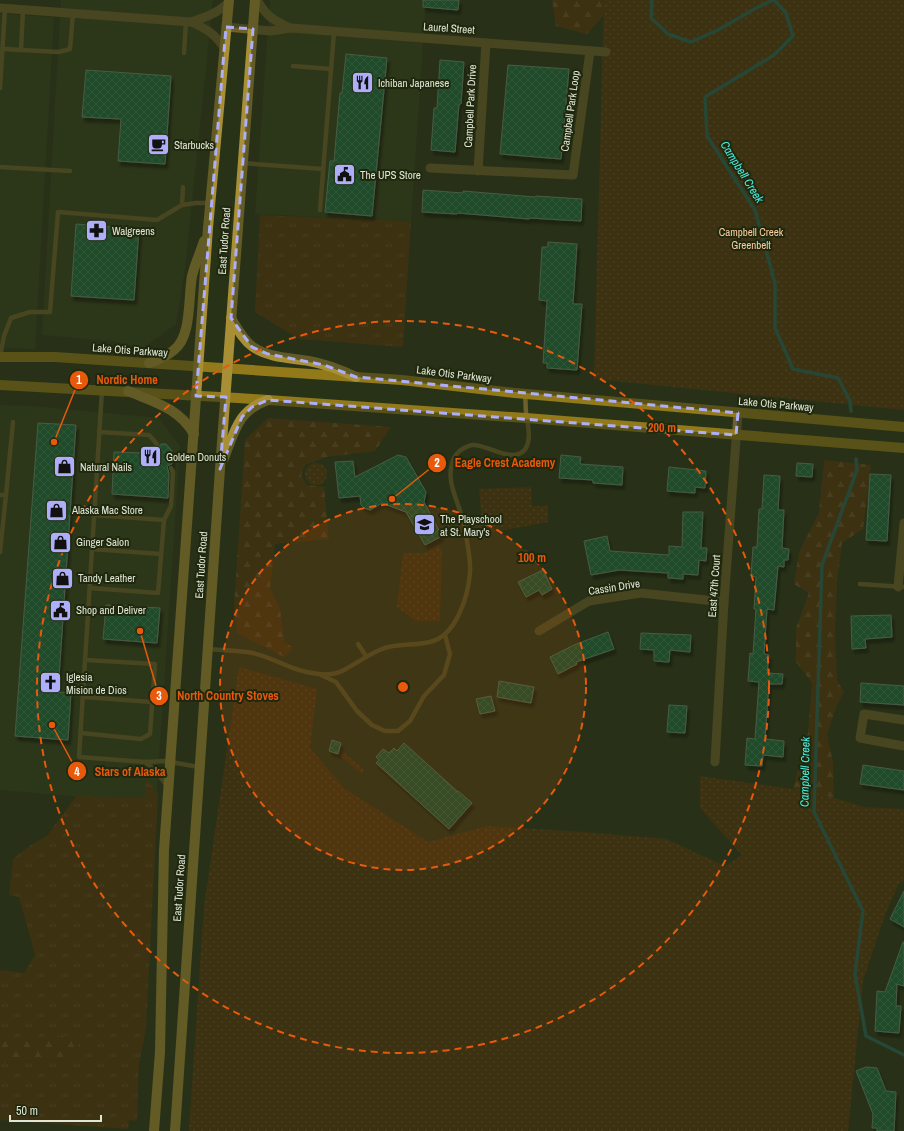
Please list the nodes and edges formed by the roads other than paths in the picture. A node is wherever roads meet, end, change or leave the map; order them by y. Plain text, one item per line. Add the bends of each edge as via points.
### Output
1 (256, 0) edge
2 (229, 1) edge
3 (3, 8) edge
4 (23, 10) junction
5 (73, 13) junction
6 (189, 22) junction
7 (226, 27) junction
8 (291, 28) junction
9 (253, 29) junction
10 (334, 32) junction
11 (486, 43) junction
12 (3, 48) junction
13 (224, 49) junction
14 (20, 50) junction
15 (590, 51) junction
16 (606, 52) dead end
17 (184, 53) dead end
18 (293, 66) dead end
19 (331, 69) junction
20 (0, 88) edge
21 (242, 162) junction
22 (0, 167) edge
23 (430, 168) dead end
24 (323, 169) junction
25 (478, 171) junction
26 (70, 172) dead end
27 (183, 187) dead end
28 (210, 203) junction
29 (182, 205) junction
30 (320, 210) dead end
31 (208, 228) junction
32 (231, 318) junction
33 (0, 357) edge
34 (149, 363) junction
35 (198, 367) junction
36 (227, 368) junction
37 (356, 377) junction
38 (0, 385) edge
39 (102, 390) junction
40 (128, 392) junction
41 (525, 394) junction
42 (196, 396) junction
43 (226, 397) junction
44 (268, 400) junction
45 (738, 413) junction
46 (526, 418) junction
47 (13, 422) dead end
48 (904, 426) edge
49 (100, 432) junction
50 (194, 434) junction
51 (736, 435) junction
52 (157, 444) dead end
53 (904, 448) edge
54 (171, 468) dead end
55 (220, 469) junction
56 (0, 495) edge
57 (6, 495) junction
58 (94, 515) junction
59 (164, 520) junction
60 (904, 523) edge
61 (903, 535) edge
62 (92, 549) junction
63 (0, 552) edge
64 (161, 554) junction
65 (860, 584) dead end
66 (901, 587) edge
67 (90, 588) junction
68 (724, 602) junction
69 (539, 631) dead end
70 (445, 635) junction
71 (358, 644) dead end
72 (208, 649) junction
73 (366, 656) junction
74 (86, 660) junction
75 (320, 674) junction
76 (84, 696) junction
77 (152, 702) junction
78 (904, 720) edge
79 (81, 733) junction
80 (904, 746) edge
81 (145, 762) junction
82 (171, 762) junction
83 (715, 762) dead end
84 (199, 767) junction
85 (169, 788) junction
86 (154, 1131) edge
87 (175, 1131) edge

1 - 8 street, Laurel Street via 270,18
1 - 9 main road, East Tudor Road
2 - 6 street via 221,10
2 - 7 main road, East Tudor Road
3 - 4 street
3 - 12 lane
4 - 5 street
4 - 14 lane
5 - 6 street
5 - 14 lane via 70,49 59,52
6 - 13 street via 212,32
6 - 17 lane
7 - 9 street, Laurel Street
7 - 13 main road, East Tudor Road
8 - 9 street, Laurel Street via 271,31
8 - 10 street, Laurel Street
9 - 21 main road, East Tudor Road
10 - 11 street, Laurel Street
10 - 19 lane
11 - 15 street, Laurel Street
11 - 25 street, Campbell Park Drive
12 - 14 lane
12 - 20 lane
13 - 28 main road, East Tudor Road
15 - 16 street, Laurel Street
15 - 25 street, Campbell Park Loop via 573,175
18 - 19 lane
19 - 24 lane
21 - 24 lane
21 - 32 main road, East Tudor Road
22 - 26 lane
23 - 25 street
24 - 30 lane
27 - 29 lane
28 - 29 lane
28 - 31 main road, East Tudor Road
29 - 33 lane via 157,220 58,212 50,312 30,312 11,318
31 - 34 main road via 193,272 184,337 174,350
31 - 35 main road, East Tudor Road
32 - 36 main road, East Tudor Road
32 - 37 main road via 244,339 259,351 324,365
33 - 34 main road, Lake Otis Parkway via 55,357
34 - 35 main road, Lake Otis Parkway
35 - 36 main road, Lake Otis Parkway
35 - 42 main road, East Tudor Road
36 - 37 main road, Lake Otis Parkway
36 - 43 main road, East Tudor Road
37 - 41 main road, Lake Otis Parkway
38 - 39 main road
39 - 40 main road
39 - 49 lane
40 - 42 main road
40 - 50 main road via 169,408 183,418
41 - 45 main road, Lake Otis Parkway
41 - 46 lane
42 - 43 main road
42 - 50 main road, East Tudor Road
43 - 44 main road
43 - 55 main road, East Tudor Road
44 - 46 main road
44 - 55 main road via 252,407 242,417
45 - 48 main road, Lake Otis Parkway
45 - 51 street, East 47th Court
46 - 51 main road
46 - 70 lane via 529,429 527,443 520,454 504,454 472,445 455,455 452,461 450,480 461,515 470,573 462,610
47 - 57 lane
49 - 52 lane via 149,435
49 - 58 lane
50 - 82 main road, East Tudor Road
51 - 53 main road
51 - 68 street, East 47th Court
54 - 59 lane via 171,506
55 - 72 main road, East Tudor Road
56 - 57 lane
57 - 63 lane
58 - 59 lane
58 - 62 lane
59 - 64 lane
60 - 61 street
61 - 66 street
62 - 64 lane
62 - 67 lane
64 - 67 lane via 158,592
65 - 66 lane
67 - 74 lane
68 - 69 street, Cassin Drive via 641,593 589,601
68 - 83 street, East 47th Court
70 - 73 lane via 430,642 383,648
70 - 75 lane via 450,654 444,675 424,696 410,721 398,731 384,731 372,725 357,711 336,682
71 - 73 lane
72 - 75 lane via 254,653 290,668
72 - 84 main road, East Tudor Road
73 - 75 lane via 341,672
74 - 76 lane
74 - 77 lane via 155,664
76 - 77 lane
76 - 79 lane
77 - 79 lane via 150,734 141,739
78 - 80 street via 864,714 860,738
79 - 81 lane via 79,757
81 - 82 lane
81 - 85 lane
82 - 84 lane
82 - 85 main road, East Tudor Road
84 - 87 main road, East Tudor Road
85 - 86 main road, East Tudor Road via 163,884 160,1052

